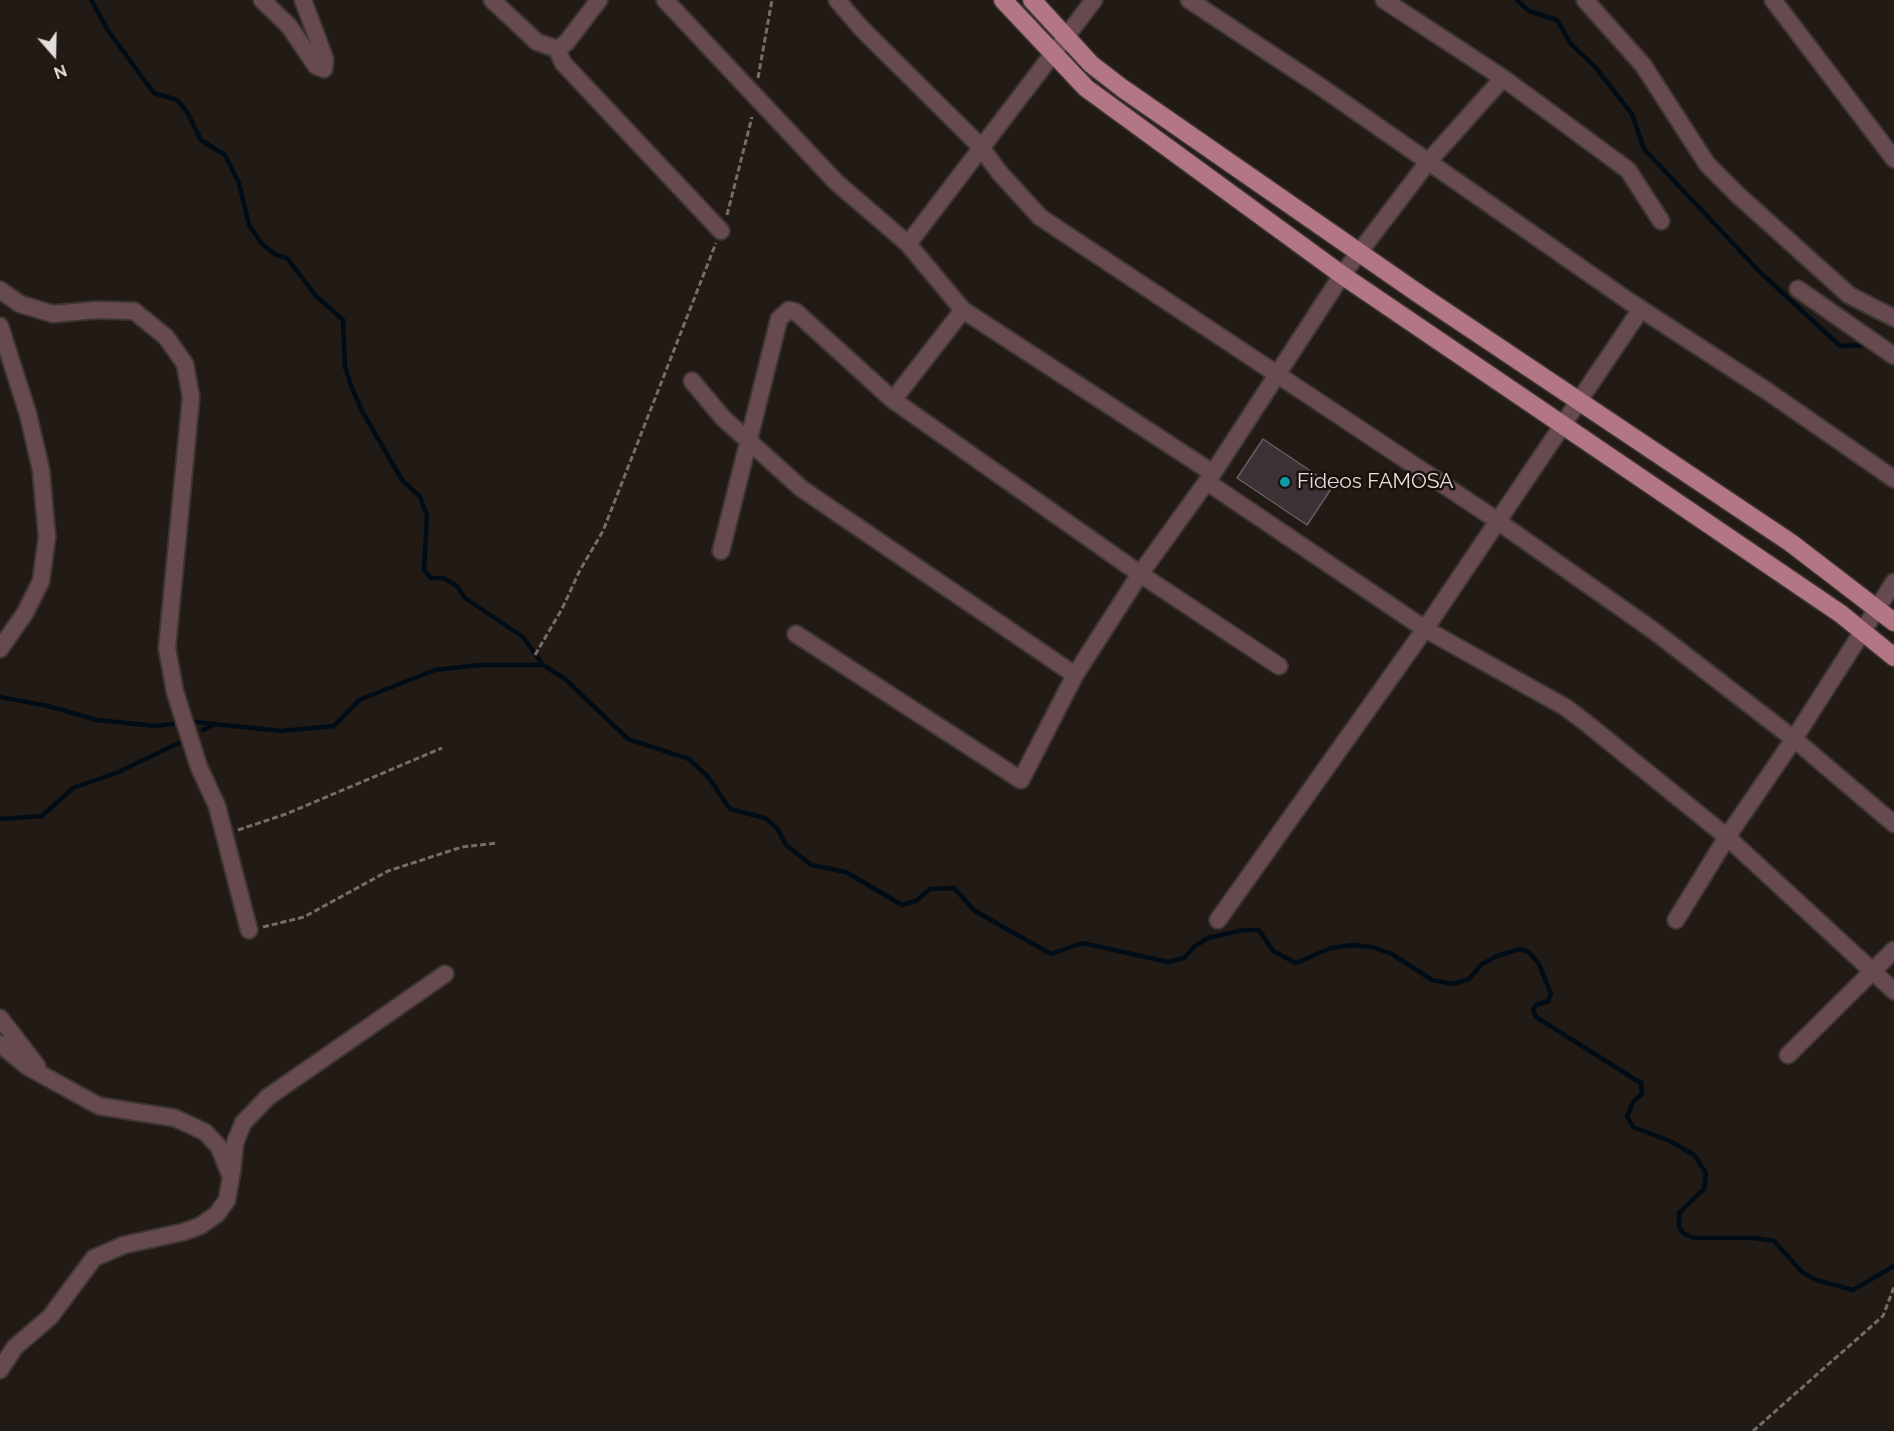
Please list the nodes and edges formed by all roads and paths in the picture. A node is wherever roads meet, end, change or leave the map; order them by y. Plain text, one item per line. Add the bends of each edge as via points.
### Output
1 (262, 0) edge
2 (303, 0) edge
3 (492, 0) edge
4 (600, 0) edge
5 (665, 0) edge
6 (772, 0) edge
7 (837, 0) edge
8 (1004, 0) edge
9 (1032, 0) edge
10 (1094, 0) edge
11 (1189, 0) edge
12 (1384, 0) edge
13 (1585, 0) edge
14 (1773, 0) edge
15 (1065, 38) junction
16 (557, 49) junction
17 (1052, 54) junction
18 (1503, 78) junction
19 (756, 97) junction
20 (980, 146) junction
21 (1894, 159) edge
22 (1428, 162) junction
23 (1661, 221) dead end
24 (721, 231) junction
25 (908, 244) junction
26 (1359, 253) junction
27 (1342, 275) junction
28 (1798, 289) dead end
29 (0, 290) edge
30 (1641, 309) junction
31 (963, 310) junction
32 (1894, 318) edge
33 (0, 326) edge
34 (1894, 356) edge
35 (1277, 374) junction
36 (692, 381) dead end
37 (893, 400) junction
38 (1578, 401) junction
39 (1563, 425) junction
40 (748, 441) junction
41 (1210, 478) junction
42 (1894, 479) edge
43 (1498, 521) junction
44 (721, 551) dead end
45 (1140, 574) junction
46 (1894, 582) edge
47 (1876, 609) junction
48 (1894, 621) edge
49 (1425, 629) junction
50 (1862, 631) junction
51 (796, 634) dead end
52 (0, 649) edge
53 (535, 655) dead end
54 (1894, 657) edge
55 (1279, 666) dead end
56 (1075, 675) junction
57 (1794, 739) junction
58 (442, 748) dead end
59 (1894, 824) edge
60 (222, 835) junction
61 (1727, 837) junction
62 (498, 843) dead end
63 (1218, 920) dead end
64 (1676, 920) dead end
65 (249, 930) joint
66 (1894, 950) edge
67 (1873, 972) junction
68 (445, 974) dead end
69 (1894, 991) edge
70 (0, 1018) edge
71 (0, 1044) edge
72 (1788, 1056) dead end
73 (41, 1075) junction
74 (231, 1177) junction
75 (1894, 1287) edge
76 (0, 1371) edge
77 (1754, 1431) edge

1 - 2 street via 289,26 316,66 324,69 325,59
3 - 16 street via 537,42
4 - 16 street
5 - 19 street
6 - 19 path
7 - 20 street
8 - 17 main road
9 - 15 main road
10 - 15 street
11 - 22 street
12 - 18 street
13 - 32 street via 1642,65 1707,164 1849,295
14 - 21 street
15 - 17 street
15 - 26 main road via 1122,88
16 - 24 street via 563,63
17 - 20 street
17 - 27 main road via 1086,88
18 - 22 street
18 - 23 street via 1628,170
19 - 24 path via 732,202
19 - 25 street via 836,182
20 - 25 street
20 - 35 street via 1040,217
22 - 26 street
22 - 30 street
24 - 53 path via 603,531
25 - 31 street
26 - 27 street
26 - 38 main road
27 - 35 street
27 - 39 main road
28 - 34 street
29 - 60 street via 20,304 53,314 134,311 166,338 185,364 191,398 167,648 175,692 216,806
30 - 38 street
30 - 42 street
31 - 37 street
31 - 41 street
33 - 52 street via 41,470 47,537 41,580 26,613
35 - 41 street
35 - 43 street
36 - 40 street
37 - 40 street via 796,312 789,310 779,319
37 - 45 street
38 - 39 street
38 - 47 main road via 1791,543
39 - 43 street
39 - 50 main road
40 - 44 street
40 - 56 street via 802,489
41 - 45 street
41 - 49 street
43 - 49 street
43 - 57 street via 1654,631
45 - 55 street
45 - 56 street
46 - 47 street
47 - 48 main road
47 - 50 street
49 - 61 street via 1565,707
49 - 63 street
50 - 54 main road
50 - 57 street
51 - 56 street via 1021,780
57 - 59 street
57 - 61 street
58 - 60 path via 286,814
60 - 65 street
61 - 64 street
61 - 67 street
62 - 65 path via 462,847 388,871 304,917
66 - 67 street
67 - 69 street
67 - 72 street
68 - 74 street via 268,1097 243,1123 235,1143
70 - 73 street
71 - 73 street
73 - 74 street via 99,1106 175,1118 200,1129 219,1147
74 - 76 street via 227,1200 217,1214 200,1226 124,1245 94,1258 50,1317 15,1347
75 - 77 path via 1882,1316

